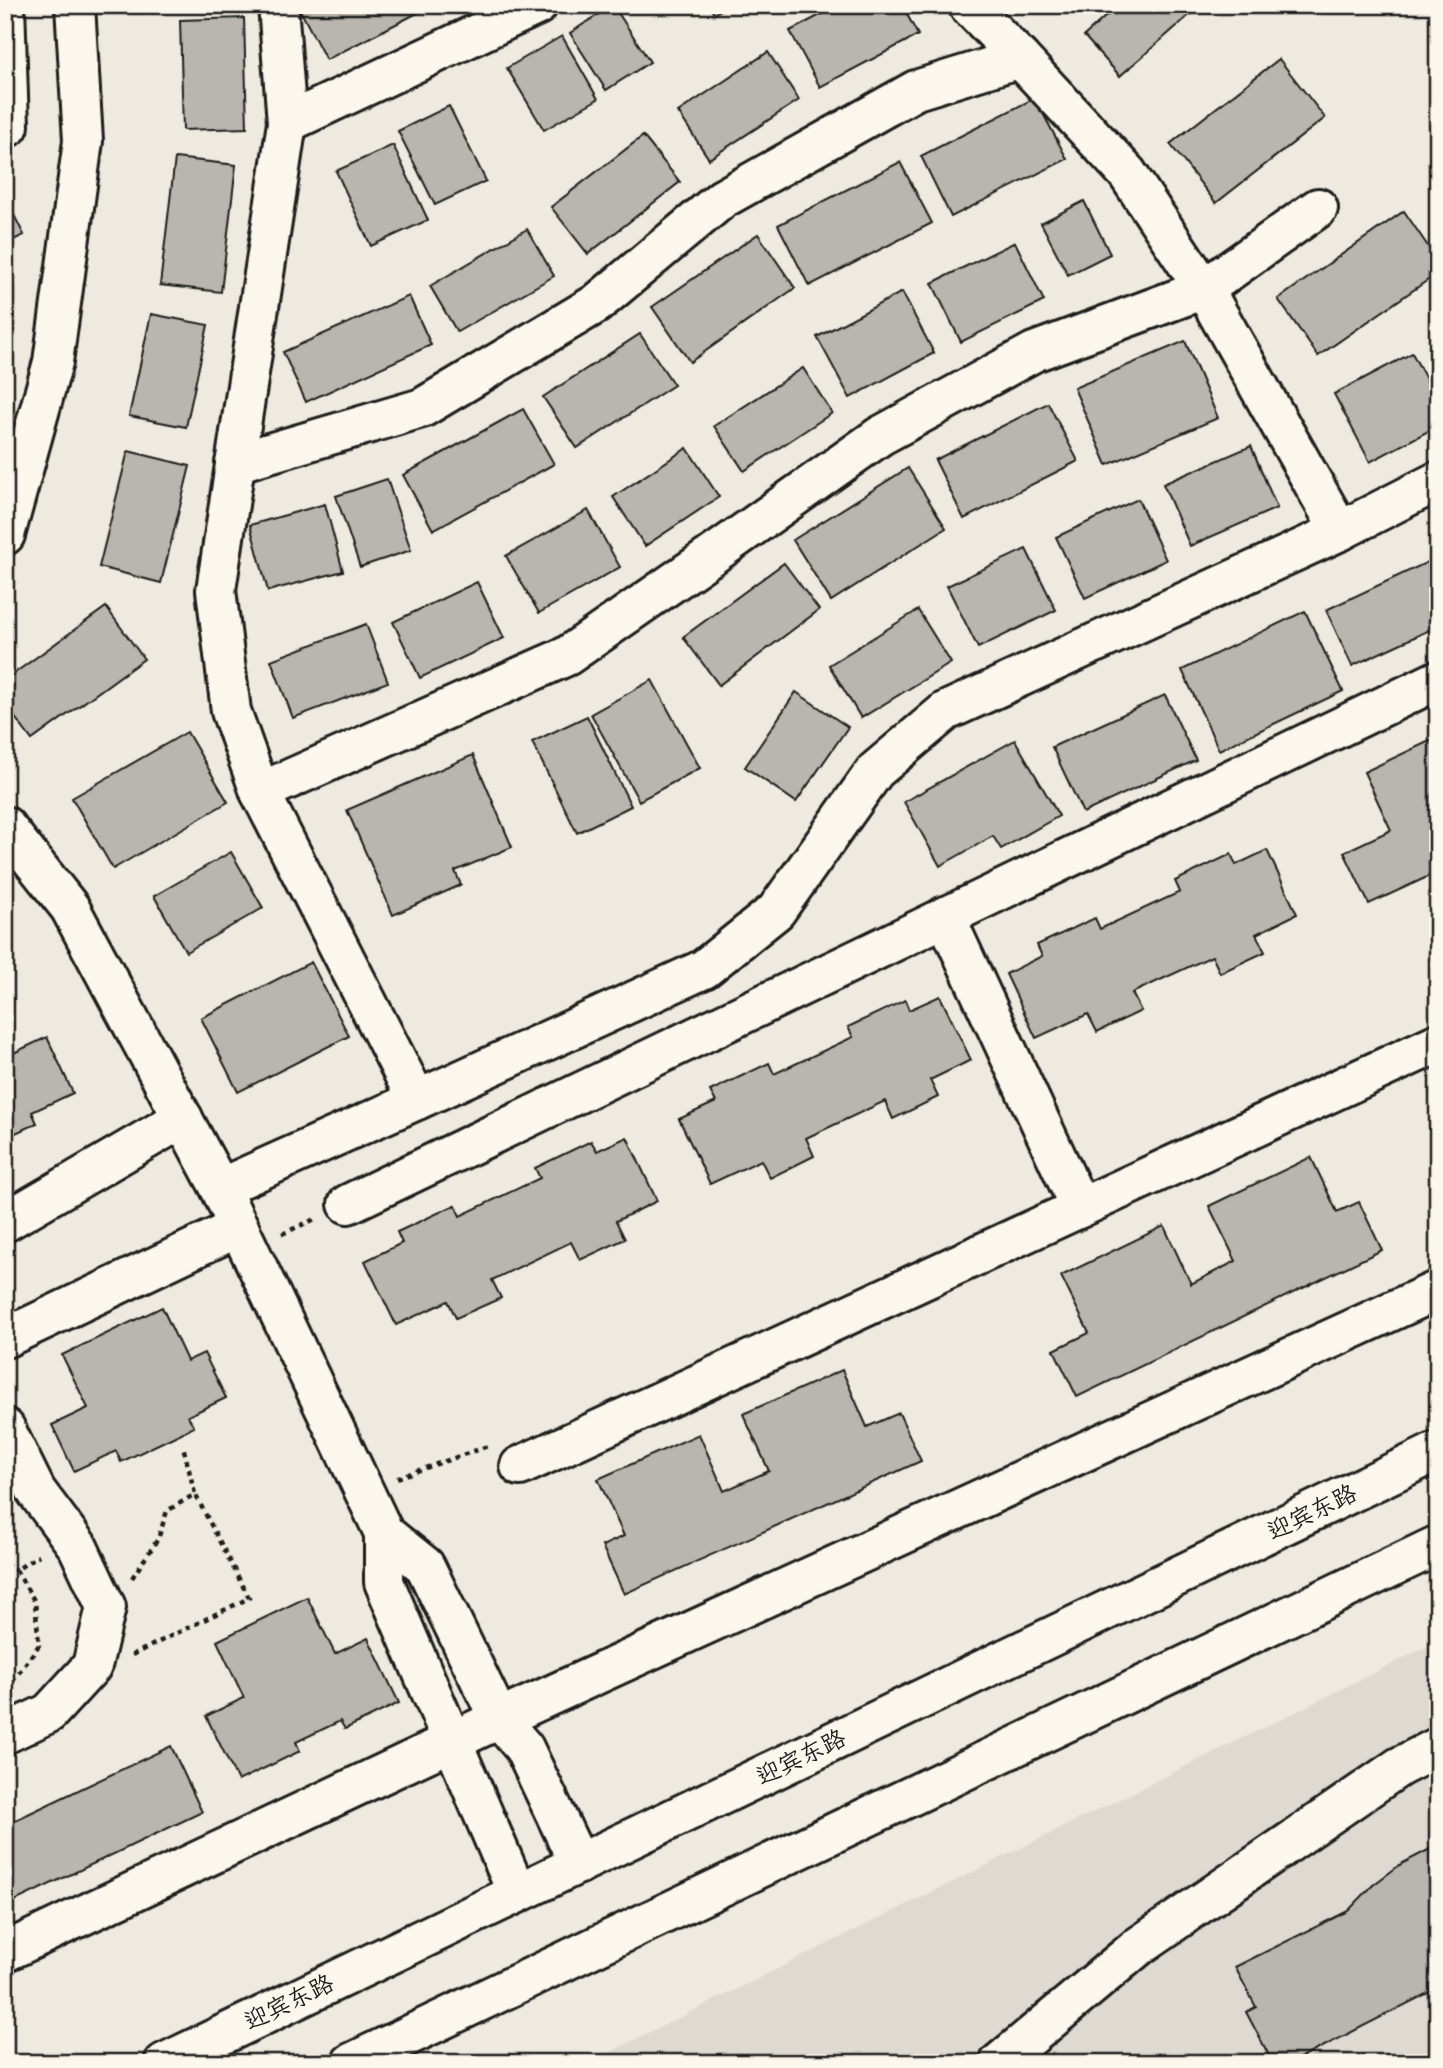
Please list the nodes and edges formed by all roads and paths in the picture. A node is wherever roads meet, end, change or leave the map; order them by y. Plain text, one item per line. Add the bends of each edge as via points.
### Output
1 (5, 5) edge
2 (75, 5) edge
3 (278, 5) edge
4 (538, 5) edge
5 (968, 5) edge
6 (1020, 58) junction
7 (287, 122) junction
8 (5, 128) edge
9 (1318, 208) dead end
10 (1204, 289) junction
11 (235, 463) junction
12 (1438, 481) edge
13 (1340, 531) junction
14 (5, 535) edge
15 (1438, 680) edge
16 (260, 792) junction
17 (5, 826) edge
18 (945, 916) junction
19 (1438, 1043) edge
20 (417, 1100) junction
21 (183, 1118) junction
22 (220, 1188) junction
23 (348, 1204) joint
24 (1080, 1208) junction
25 (5, 1222) edge
26 (244, 1238) junction
27 (1438, 1290) edge
28 (5, 1338) edge
29 (5, 1428) edge
30 (183, 1446) dead end
31 (1438, 1451) edge
32 (520, 1466) joint
33 (364, 1490) junction
34 (195, 1494) junction
35 (384, 1533) junction
36 (69, 1535) junction
37 (1438, 1545) edge
38 (5, 1564) edge
39 (16, 1570) junction
40 (106, 1607) junction
41 (92, 1666) junction
42 (499, 1719) junction
43 (16, 1728) edge
44 (453, 1741) junction
45 (1438, 1746) edge
46 (579, 1864) junction
47 (517, 1893) junction
48 (5, 1952) edge
49 (163, 2063) edge
50 (351, 2063) edge
51 (999, 2063) edge

1 - 8 main road via 9,126
2 - 14 main road via 83,141 53,362
3 - 7 main road
4 - 7 main road
5 - 6 main road
6 - 10 main road via 1127,173
6 - 11 main road via 916,90 722,199 596,303 422,408
7 - 11 main road
9 - 10 main road
10 - 13 main road
10 - 16 main road via 1034,352 880,436 567,656
11 - 16 main road via 216,590 231,711
12 - 13 main road
13 - 20 main road via 946,711 875,771 776,911 704,970
15 - 18 main road
16 - 20 main road
17 - 21 main road via 70,908
18 - 23 main road
18 - 24 main road
19 - 24 main road
20 - 22 main road
21 - 22 main road
21 - 25 main road
22 - 26 main road
23 - 26 path
24 - 32 main road
26 - 28 main road
26 - 33 main road
27 - 42 main road
29 - 36 main road via 36,1491
30 - 34 path
31 - 46 main road, 迎宾东路
32 - 33 path via 498,1442
33 - 35 main road
34 - 40 path via 167,1511 158,1539 122,1594
34 - 41 path via 249,1598 107,1667
35 - 42 main road via 425,1566
35 - 44 main road via 384,1582
36 - 39 path
36 - 40 main road
37 - 50 main road
38 - 39 path
39 - 43 path via 35,1602 39,1645 10,1685
40 - 41 main road
41 - 43 main road via 49,1713
42 - 44 main road
42 - 46 main road via 524,1748
44 - 47 main road
44 - 48 main road
45 - 51 main road via 1399,1767 1139,1945
46 - 47 main road, 迎宾东路
47 - 49 main road, 迎宾东路

